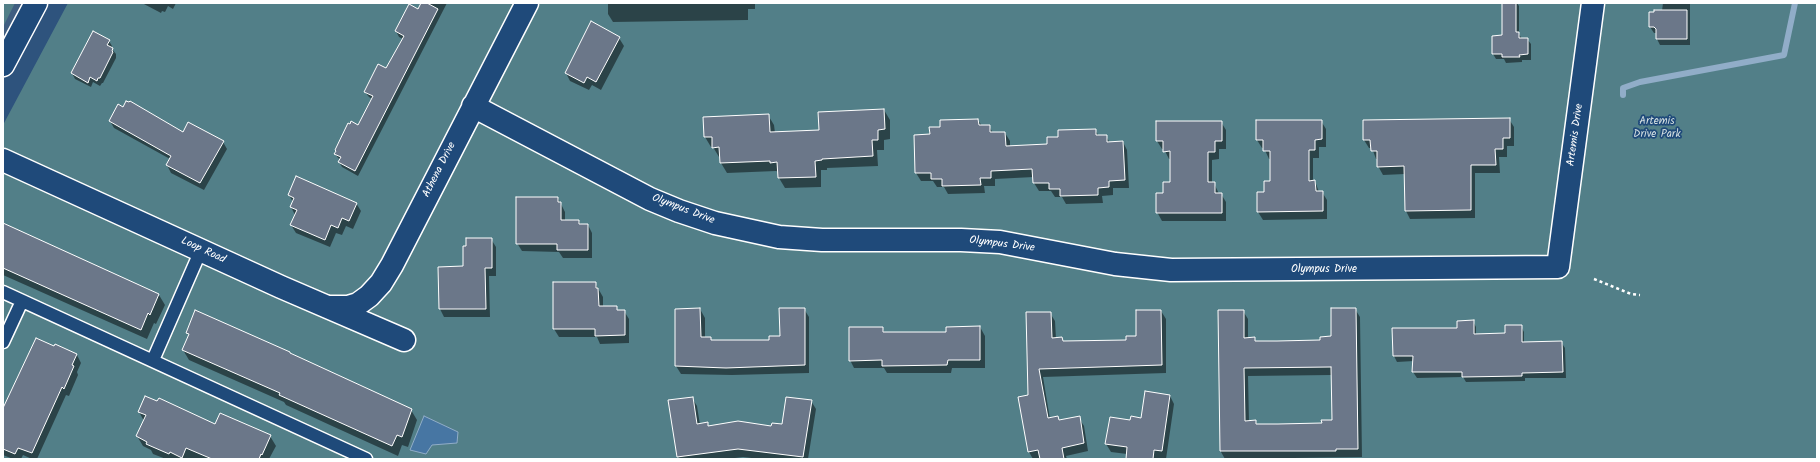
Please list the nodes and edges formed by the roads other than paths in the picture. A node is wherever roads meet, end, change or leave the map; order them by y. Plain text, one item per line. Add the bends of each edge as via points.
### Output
1 (36, 3) edge
2 (528, 3) edge
3 (1593, 3) edge
4 (3, 65) edge
5 (473, 106) junction
6 (3, 160) edge
7 (201, 250) junction
8 (1558, 267) joint
9 (3, 292) edge
10 (22, 301) junction
11 (329, 307) junction
12 (404, 340) dead end
13 (3, 342) edge
14 (153, 360) junction
15 (366, 459) edge

1 - 4 street
2 - 5 street, Athena Drive
3 - 8 street, Artemis Drive
5 - 8 street, Olympus Drive via 650,199 715,223 779,237 822,240 1000,242 1115,264 1171,270
5 - 11 street, Athena Drive via 381,283 358,304
6 - 7 street, Loop Road
7 - 11 street, Loop Road
7 - 14 lane
9 - 10 lane
10 - 13 lane
10 - 14 lane
11 - 12 street, Loop Road
14 - 15 lane

